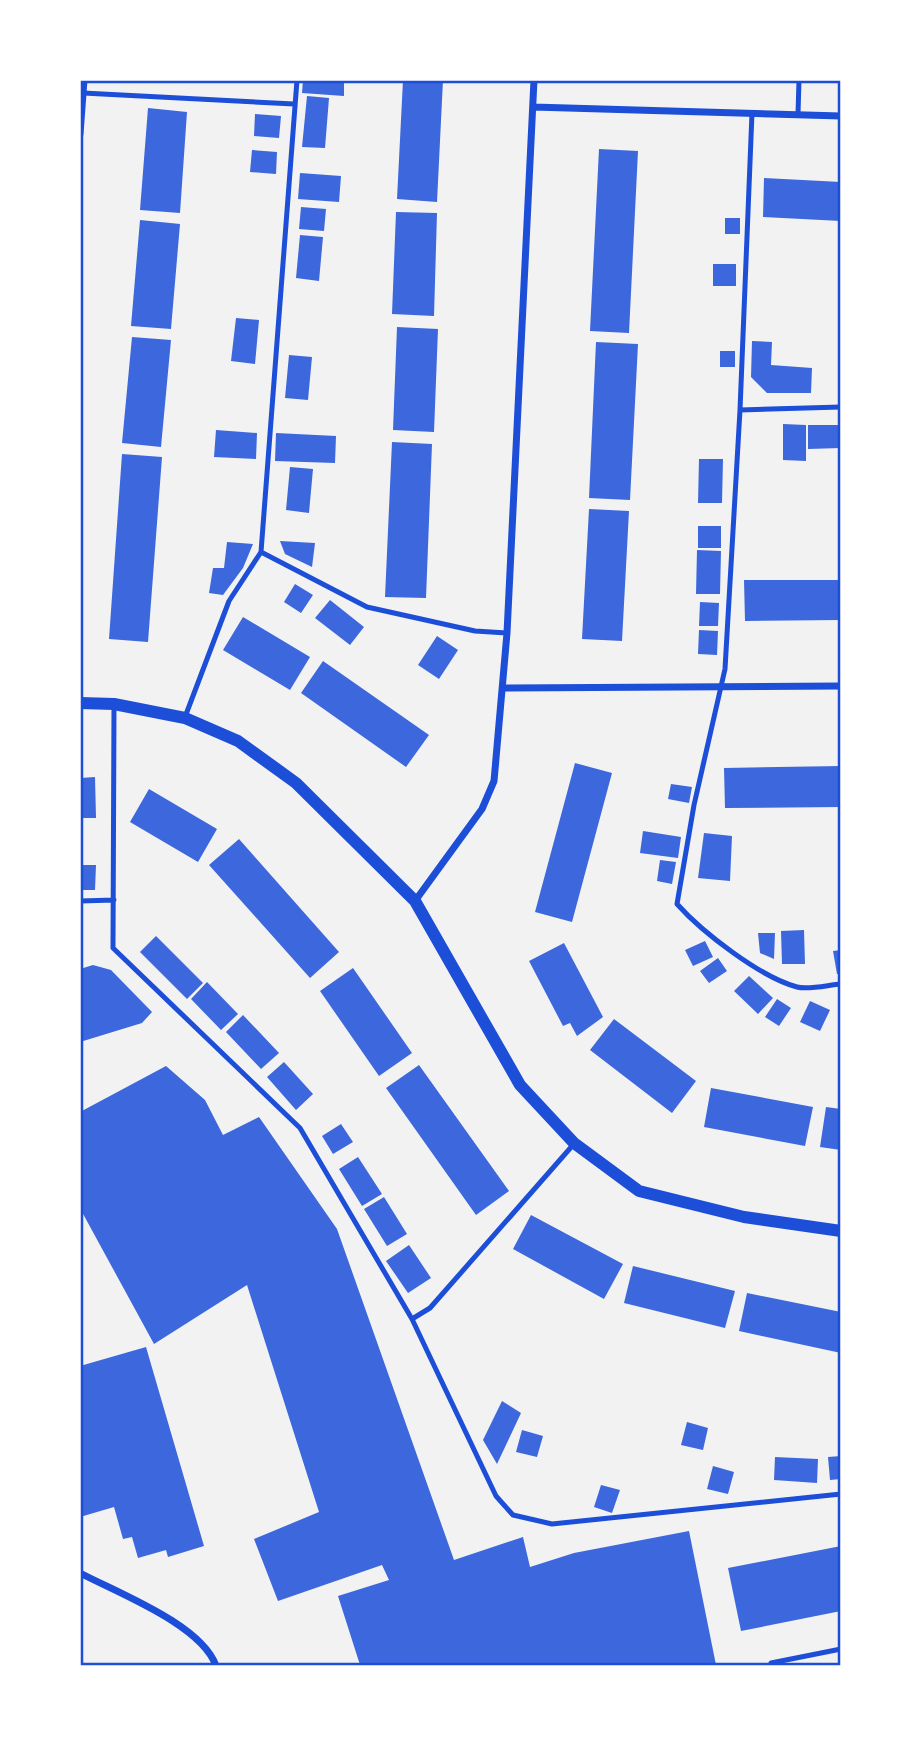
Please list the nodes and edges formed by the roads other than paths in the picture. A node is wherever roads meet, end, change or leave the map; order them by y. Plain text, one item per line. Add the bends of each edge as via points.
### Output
1 (84, 80) edge
2 (297, 80) edge
3 (534, 80) edge
4 (799, 80) edge
5 (83, 93) junction
6 (294, 104) junction
7 (533, 107) junction
8 (752, 113) junction
9 (797, 114) junction
10 (841, 116) edge
11 (80, 134) edge
12 (841, 407) edge
13 (740, 410) junction
14 (261, 552) junction
15 (507, 633) junction
16 (841, 686) edge
17 (721, 687) junction
18 (503, 688) junction
19 (80, 703) edge
20 (114, 704) junction
21 (185, 718) junction
22 (114, 900) junction
23 (80, 901) edge
24 (415, 901) junction
25 (841, 984) edge
26 (573, 1143) junction
27 (841, 1231) edge
28 (412, 1319) junction
29 (841, 1494) edge
30 (80, 1573) edge
31 (841, 1649) edge
32 (216, 1665) edge
33 (770, 1665) edge

1 - 5 street
2 - 6 lane
3 - 7 street
4 - 9 lane
5 - 6 lane
5 - 11 street
6 - 14 lane
7 - 8 street
7 - 15 street
8 - 9 street
8 - 13 lane
9 - 10 street
12 - 13 lane
13 - 17 lane
14 - 15 lane via 367,607 475,631
14 - 21 lane via 229,601
15 - 18 street
16 - 17 street
17 - 18 street
17 - 25 lane via 677,904 749,964 799,987
18 - 24 street via 494,781 482,809
19 - 20 street
20 - 21 street
20 - 22 lane
21 - 24 street via 238,741 296,783
22 - 23 lane
22 - 28 lane via 113,948 300,1128
24 - 26 street via 520,1085
26 - 27 street via 639,1191 744,1217
26 - 28 lane via 430,1308
28 - 29 lane via 496,1496 513,1515 552,1524
30 - 32 street via 187,1629 211,1653
31 - 33 lane

